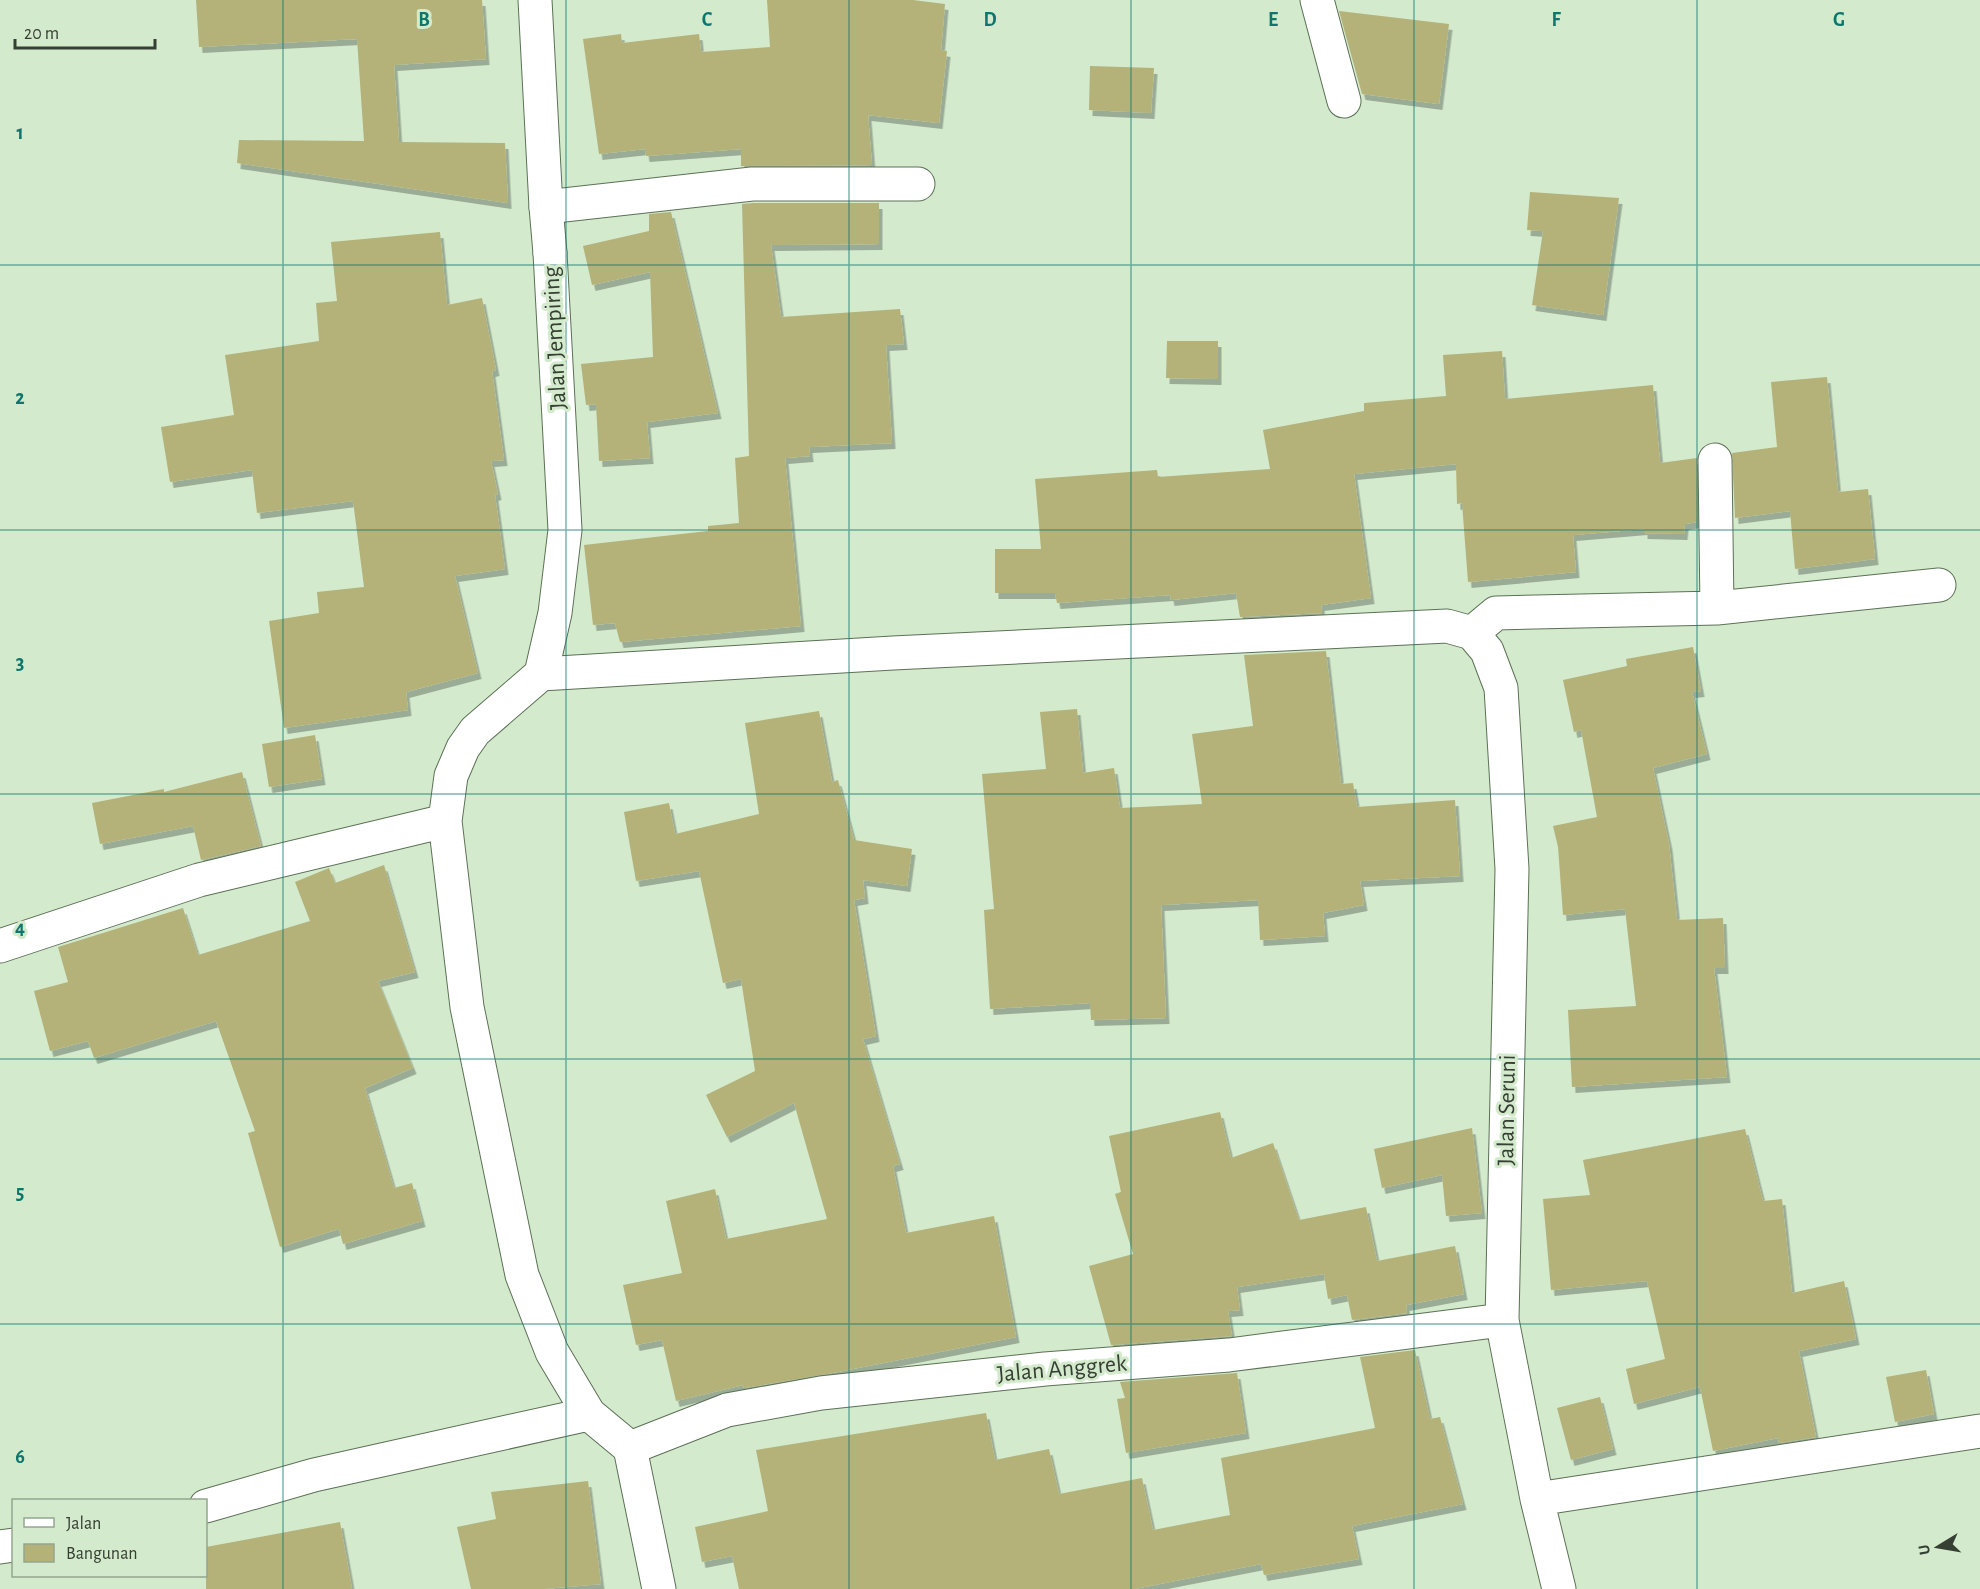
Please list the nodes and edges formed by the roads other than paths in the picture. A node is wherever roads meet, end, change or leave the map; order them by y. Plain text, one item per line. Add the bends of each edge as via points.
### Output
1 (535, 0) edge
2 (1317, 0) edge
3 (1344, 101) dead end
4 (918, 184) dead end
5 (546, 207) junction
6 (1715, 460) dead end
7 (1939, 585) dead end
8 (1717, 608) junction
9 (1472, 633) junction
10 (541, 674) junction
11 (445, 821) junction
12 (0, 946) edge
13 (1502, 1320) junction
14 (589, 1414) junction
15 (1980, 1431) edge
16 (630, 1448) junction
17 (1537, 1499) junction
18 (207, 1506) edge
19 (659, 1589) edge
20 (1559, 1589) edge

1 - 5 street, Jalan Jempiring
2 - 3 street
4 - 5 street via 752,184
5 - 10 street, Jalan Jempiring via 565,530 555,613
6 - 8 street
7 - 8 street
8 - 9 street via 1496,613
9 - 10 street via 1447,626
9 - 13 street, Jalan Seruni via 1487,651 1501,688 1512,868
10 - 11 street via 475,731 463,748 451,776
11 - 12 street via 199,880
11 - 14 street via 467,1007 522,1275 552,1352
13 - 16 street, Jalan Anggrek via 1229,1355 1045,1369 820,1394 727,1410
13 - 17 street, Jalan Seruni
14 - 16 street
14 - 18 street via 314,1475
15 - 17 street
16 - 19 street
17 - 20 street, Jalan Seruni

